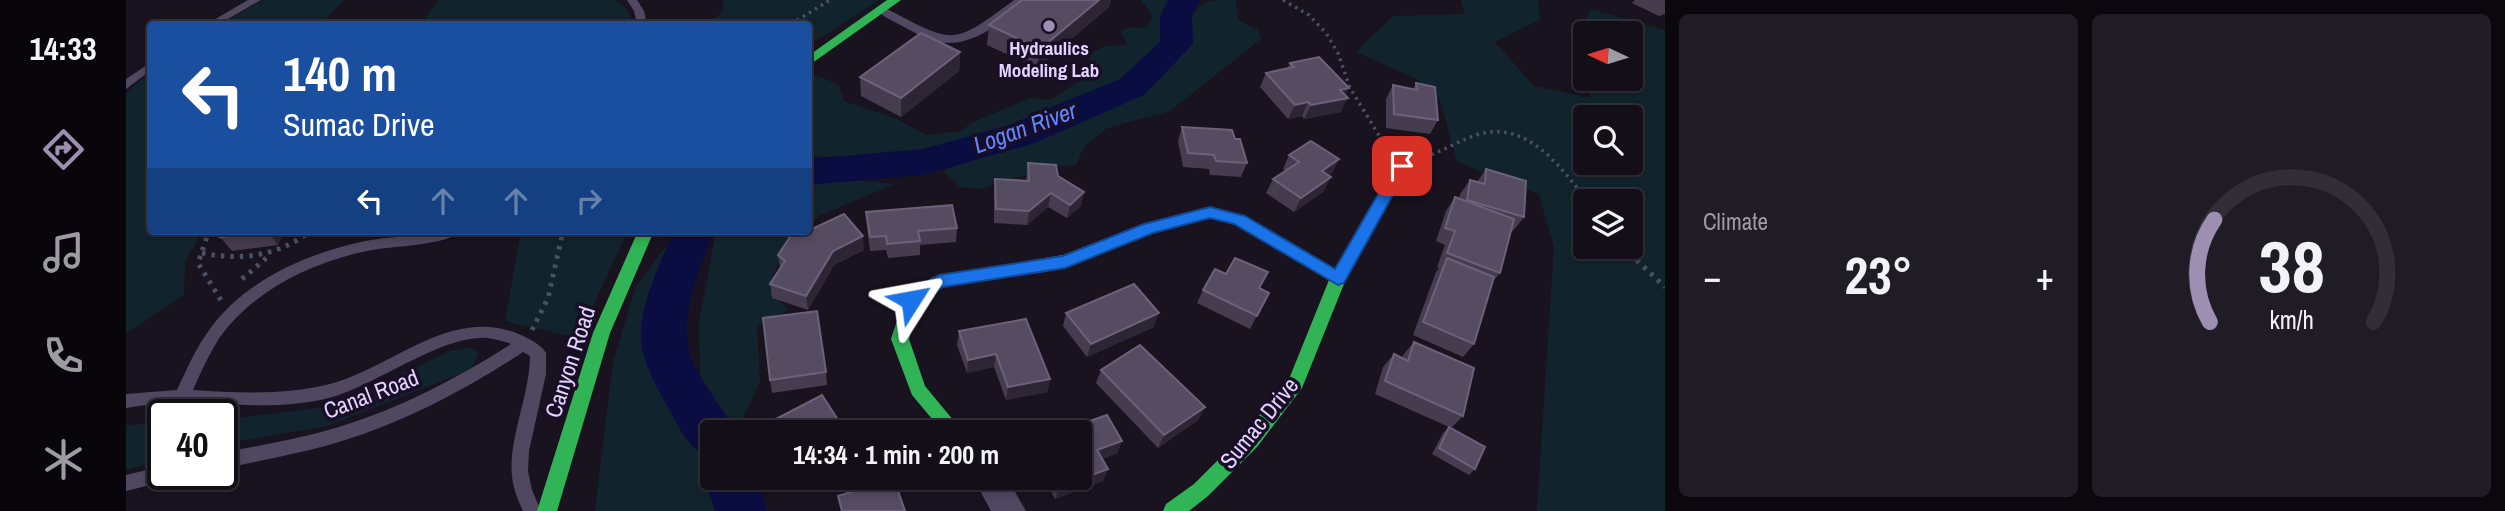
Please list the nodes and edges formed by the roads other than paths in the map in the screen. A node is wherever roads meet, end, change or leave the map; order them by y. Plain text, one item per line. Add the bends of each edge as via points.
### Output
1 (256, 0) edge
2 (633, 0) edge
3 (895, 0) edge
4 (1021, 0) edge
5 (881, 10) junction
6 (218, 21) edge
7 (641, 21) edge
8 (812, 59) edge
9 (147, 68) edge
10 (126, 85) edge
11 (1402, 166) road end
12 (440, 235) edge
13 (644, 235) edge
14 (1338, 278) junction
15 (525, 343) junction
16 (182, 396) junction
17 (126, 401) edge
18 (944, 420) edge
19 (238, 457) edge
20 (147, 478) edge
21 (126, 483) edge
22 (996, 490) edge
23 (532, 511) edge
24 (547, 511) edge
25 (1009, 511) edge
26 (1173, 511) edge

1 - 6 lane
2 - 7 lane
3 - 5 street
4 - 5 lane via 958,40 940,39
5 - 8 street
9 - 10 lane
11 - 14 street, Sumac Drive
12 - 16 lane via 366,246 273,282 232,313 202,353
13 - 24 street, Canyon Road via 594,357
14 - 18 street via 1239,220 1210,212 1150,228 1065,261 939,281 911,300 900,339 918,390
14 - 26 street, Sumac Drive via 1296,383 1250,441 1201,491
15 - 16 lane via 495,331 475,330 453,335 340,388 263,399
15 - 19 lane, Canal Road via 486,369 404,409 343,433
15 - 23 lane via 538,353 540,374 519,458 521,493
16 - 17 lane
20 - 21 lane
22 - 25 street

